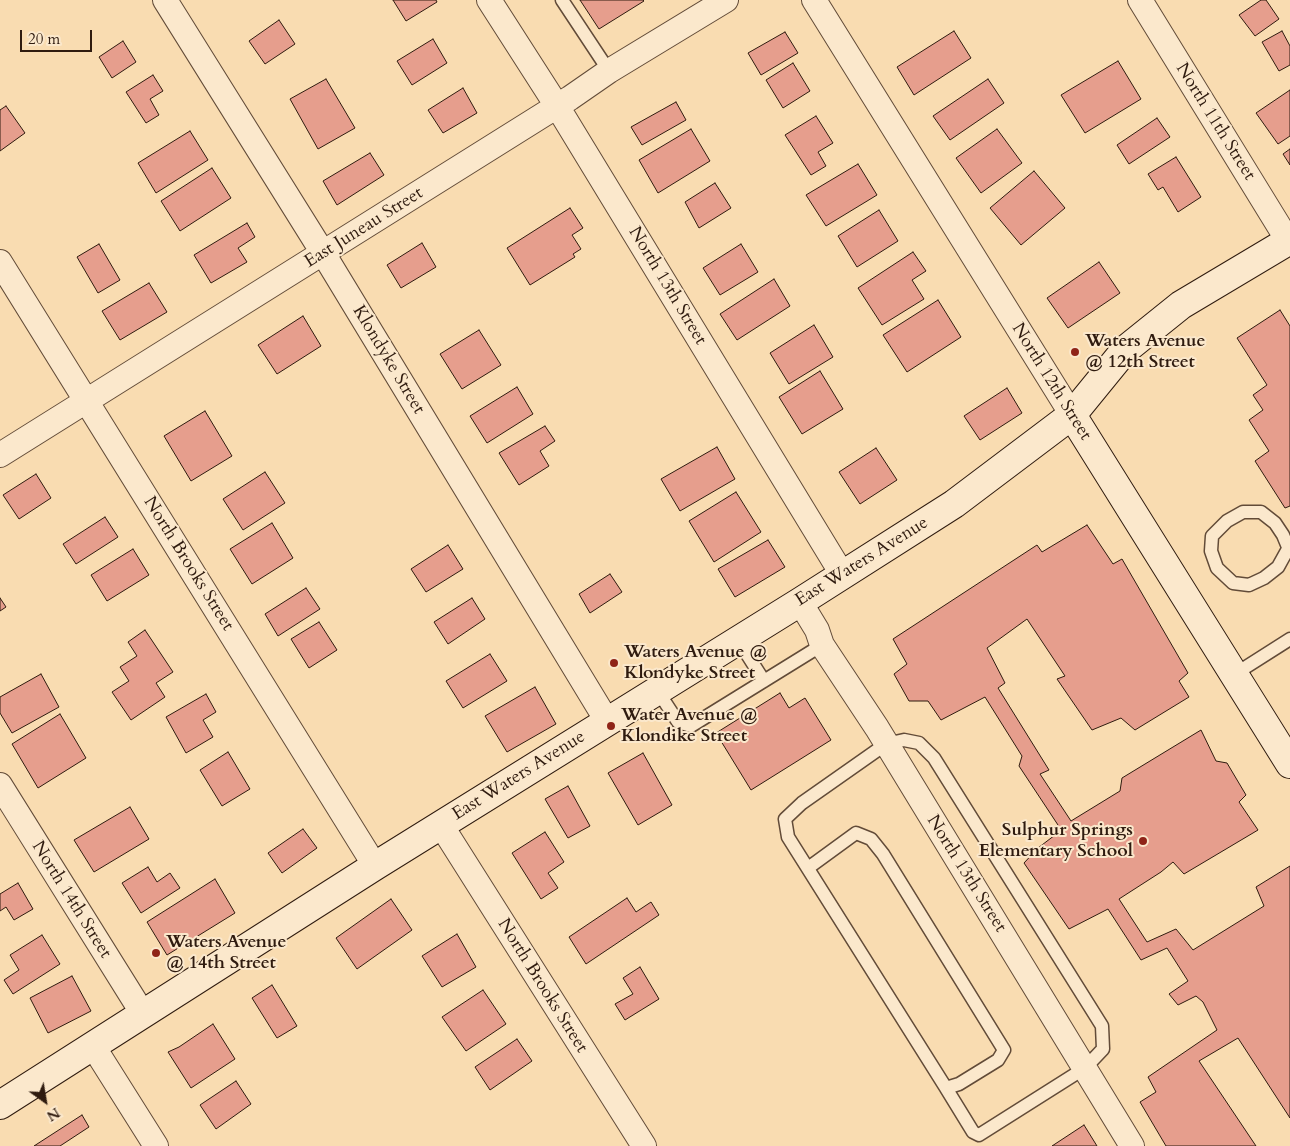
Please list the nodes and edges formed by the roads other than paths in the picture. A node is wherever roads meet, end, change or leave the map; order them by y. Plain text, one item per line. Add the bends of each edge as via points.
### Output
1 (165, 0) edge
2 (489, 0) edge
3 (562, 0) edge
4 (726, 0) edge
5 (814, 0) edge
6 (1140, 0) edge
7 (610, 70) junction
8 (557, 106) junction
9 (1289, 242) edge
10 (323, 253) junction
11 (0, 262) edge
12 (88, 401) junction
13 (1072, 416) junction
14 (0, 454) edge
15 (1289, 551) edge
16 (842, 574) junction
17 (800, 602) junction
18 (1290, 639) edge
19 (738, 640) junction
20 (822, 645) junction
21 (1235, 674) junction
22 (764, 681) junction
23 (657, 690) junction
24 (607, 721) junction
25 (886, 744) junction
26 (1290, 764) edge
27 (0, 785) edge
28 (441, 825) junction
29 (375, 866) junction
30 (808, 868) junction
31 (143, 1014) junction
32 (93, 1046) junction
33 (1085, 1068) junction
34 (946, 1088) junction
35 (0, 1105) edge
36 (156, 1146) edge
37 (644, 1146) edge
38 (1132, 1146) edge

1 - 10 street, Klondyke Street
2 - 8 street, North 13th Street
3 - 7 lane
4 - 7 street, East Juneau Street
5 - 13 street, North 12th Street
6 - 9 street, North 11th Street
7 - 8 street, East Juneau Street
8 - 10 street, East Juneau Street
8 - 16 street, North 13th Street
9 - 13 street, East Waters Avenue via 1181,305 1125,350
10 - 12 street, East Juneau Street
10 - 24 street, Klondyke Street
11 - 12 street, North Brooks Street
12 - 14 street, East Juneau Street
12 - 29 street, North Brooks Street
13 - 16 street, East Waters Avenue via 954,504
13 - 21 street, North 12th Street
15 - 15 lane via 1275,523 1261,512 1243,512 1228,521 1212,536 1210,551 1217,568 1232,583 1249,585 1278,567
16 - 17 street, East Waters Avenue
17 - 19 street, East Waters Avenue
17 - 20 street, North 13th Street
18 - 21 lane
19 - 22 lane
19 - 23 street, East Waters Avenue
20 - 22 lane
20 - 25 street, North 13th Street
21 - 26 street, North 12th Street
22 - 23 lane via 690,726 678,722
23 - 24 street, East Waters Avenue
24 - 28 street, East Waters Avenue
25 - 30 lane via 802,803 785,819 788,837
25 - 33 street, North 13th Street
25 - 33 lane via 904,740 919,743 934,758 1102,1026 1103,1049
27 - 31 street, North 14th Street
28 - 29 street, East Waters Avenue
28 - 37 street, North Brooks Street
29 - 31 street, East Waters Avenue
30 - 34 lane
30 - 34 lane via 856,833 871,839 883,854 1004,1050 998,1060 959,1084
31 - 32 street, East Waters Avenue
32 - 35 street, East Waters Avenue
32 - 36 street
33 - 34 lane via 979,1135 973,1132
33 - 38 street, North 13th Street

